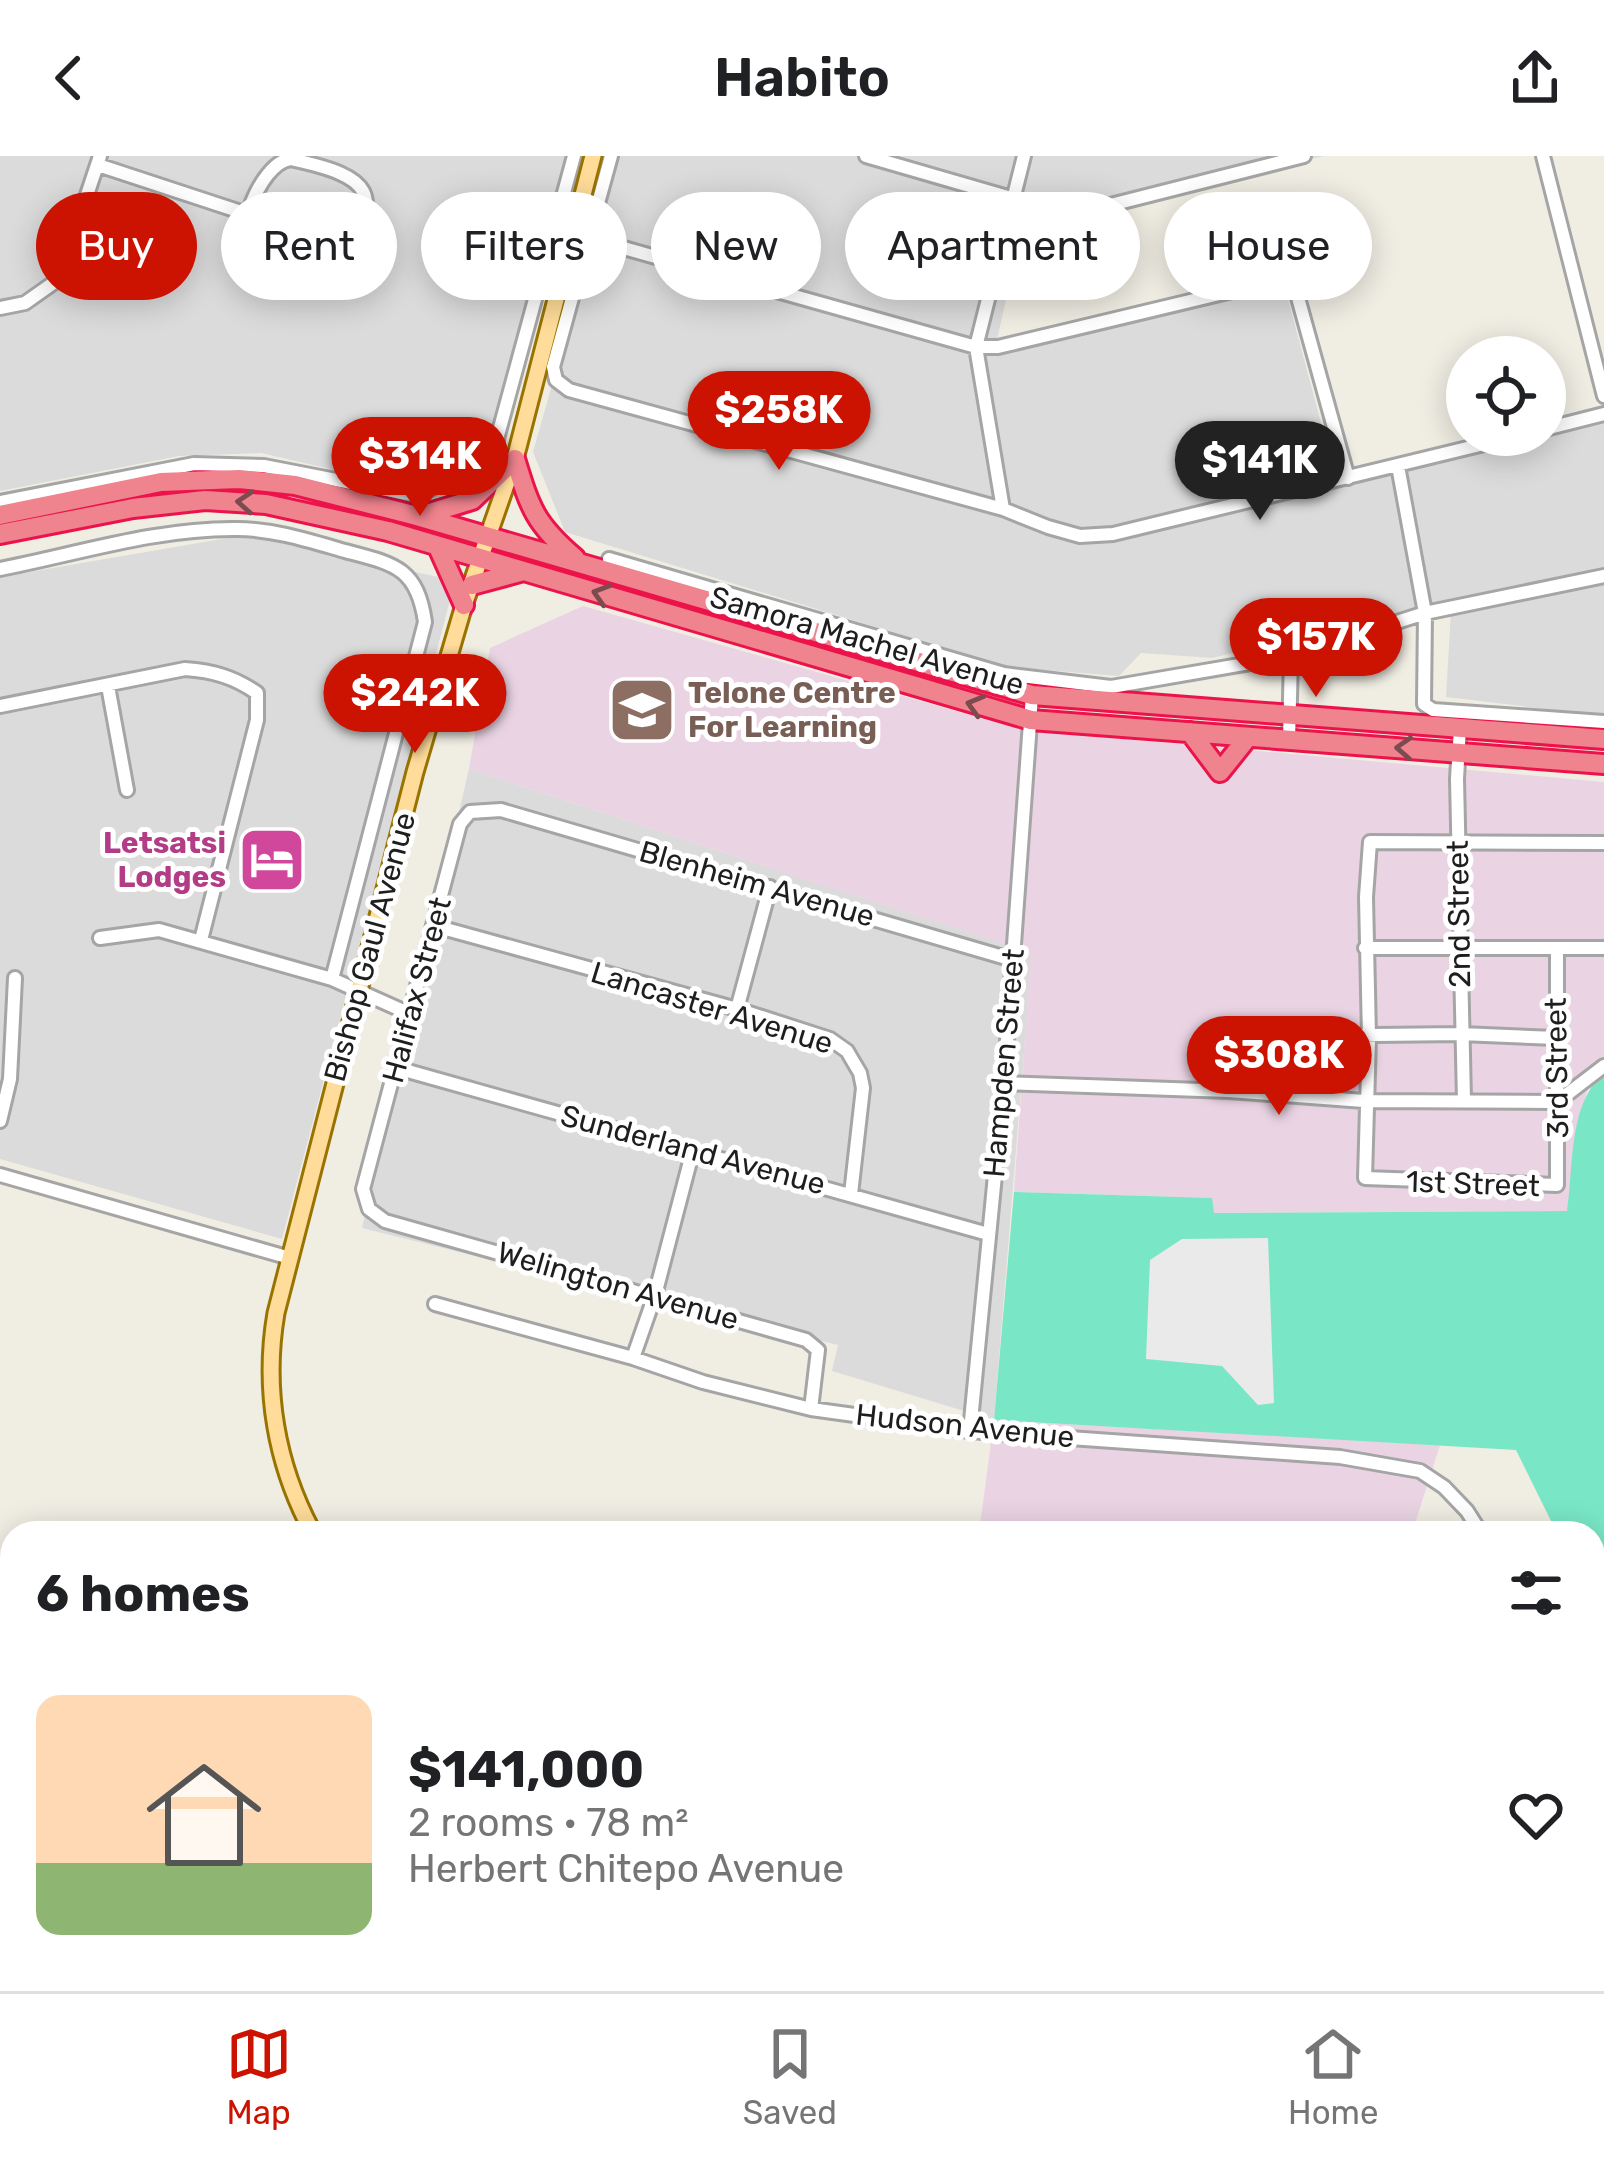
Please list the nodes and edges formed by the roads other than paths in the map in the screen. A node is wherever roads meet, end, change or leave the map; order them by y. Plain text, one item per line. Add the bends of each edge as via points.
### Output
1 (574, 156) edge
2 (593, 156) edge
3 (611, 156) edge
4 (866, 156) edge
5 (1024, 156) edge
6 (1304, 156) edge
7 (1543, 156) edge
8 (99, 161) edge
9 (601, 192) edge
10 (990, 192) edge
11 (1013, 192) edge
12 (1140, 198) edge
13 (221, 204) edge
14 (248, 214) joint
15 (627, 249) edge
16 (571, 300) edge
17 (987, 300) edge
18 (0, 308) edge
19 (976, 346) junction
20 (1604, 396) edge
21 (1604, 414) edge
22 (1566, 424) edge
23 (1446, 454) edge
24 (514, 459) junction
25 (1398, 466) junction
26 (1348, 478) junction
27 (0, 502) edge
28 (1003, 509) junction
29 (0, 515) edge
30 (417, 516) junction
31 (0, 534) edge
32 (489, 538) junction
33 (438, 547) junction
34 (481, 559) junction
35 (609, 559) dead end
36 (583, 566) junction
37 (0, 569) edge
38 (525, 571) junction
39 (1604, 576) edge
40 (472, 585) junction
41 (464, 605) junction
42 (1425, 614) junction
43 (1291, 656) junction
44 (108, 686) junction
45 (1032, 695) junction
46 (0, 706) edge
47 (1428, 707) junction
48 (1292, 715) junction
49 (1031, 719) junction
50 (1383, 722) junction
51 (1604, 722) edge
52 (1460, 727) junction
53 (1190, 732) junction
54 (1248, 737) junction
55 (1604, 739) edge
56 (1289, 741) junction
57 (1459, 751) junction
58 (1604, 764) edge
59 (127, 790) dead end
60 (501, 810) joint
61 (1459, 842) junction
62 (1604, 843) edge
63 (770, 887) junction
64 (435, 926) junction
65 (100, 938) dead end
66 (201, 940) junction
67 (1459, 947) junction
68 (1365, 948) junction
69 (1604, 948) edge
70 (1557, 950) junction
71 (1013, 960) junction
72 (15, 978) dead end
73 (332, 979) junction
74 (357, 989) junction
75 (736, 1009) junction
76 (410, 1014) junction
77 (1461, 1034) junction
78 (1288, 1036) dead end
79 (1369, 1037) junction
80 (1556, 1038) junction
81 (1604, 1066) edge
82 (398, 1068) junction
83 (1004, 1083) junction
84 (1364, 1101) junction
85 (1465, 1101) junction
86 (1557, 1102) junction
87 (0, 1121) edge
88 (693, 1150) junction
89 (0, 1175) edge
90 (1557, 1185) joint
91 (851, 1194) junction
92 (364, 1201) joint
93 (988, 1234) junction
94 (290, 1258) junction
95 (655, 1295) junction
96 (435, 1304) dead end
97 (633, 1358) junction
98 (811, 1409) junction
99 (970, 1430) junction
100 (308, 1521) edge
101 (1474, 1521) edge

1 - 27 street via 487,455 418,496 264,466 194,464
2 - 24 main road, Bishop Gaul Avenue
3 - 9 street
4 - 10 street
5 - 11 street
6 - 12 street
7 - 20 street
8 - 13 street
8 - 18 street via 59,279 26,303
14 - 14 street via 269,168 290,159 355,179 369,208 347,281 325,293 257,280 246,269
15 - 19 street
16 - 28 street via 553,367 569,390
17 - 19 street
19 - 26 street via 1278,280 1298,294
19 - 28 street
21 - 22 street
23 - 25 street
24 - 30 highway via 472,500
24 - 32 main road, Bishop Gaul Avenue
24 - 36 highway via 544,532
25 - 26 street
25 - 42 street
26 - 28 street via 1113,534 1080,536
29 - 30 highway, Samora Machel Avenue via 161,482 239,478
30 - 32 highway, Samora Machel Avenue
33 -> 31 highway, Samora Machel Avenue via 316,512 222,501 133,508
32 - 34 main road, Bishop Gaul Avenue
32 - 36 highway, Samora Machel Avenue
33 - 34 highway, Samora Machel Avenue
33 - 41 highway
34 - 38 highway, Samora Machel Avenue
34 - 40 main road, Bishop Gaul Avenue
35 - 43 street via 1004,674 1111,687
36 - 45 highway, Samora Machel Avenue
37 - 73 street, Bishop Gaul Avenue via 240,529 389,563 412,578 425,622
38 - 40 highway
49 -> 38 highway, Samora Machel Avenue
39 - 42 street
40 - 41 main road, Bishop Gaul Avenue
41 - 74 main road, Bishop Gaul Avenue
42 - 43 street
42 - 47 street
43 - 48 street
44 - 46 street
44 - 59 street
44 - 66 street via 185,669 212,671 257,693
45 - 48 highway, Samora Machel Avenue
45 - 49 street, Hampden Street
47 - 50 street
47 - 51 street
48 - 50 highway, Samora Machel Avenue
48 - 56 street
49 - 53 highway, Samora Machel Avenue
49 - 71 street, Hampden Street
50 - 52 highway, Samora Machel Avenue
52 - 55 highway, Samora Machel Avenue
52 - 57 street, 2nd Street
53 - 54 highway, Samora Machel Avenue
53 - 54 highway via 1220,772
54 - 56 highway, Samora Machel Avenue
57 -> 56 highway, Samora Machel Avenue
57 - 58 highway, Samora Machel Avenue
57 - 61 street, 2nd Street
60 - 63 street, Blenheim Avenue
60 - 64 street, Halifax Street via 470,812 460,824
61 - 62 street
61 - 67 street, 2nd Street
61 - 68 street, 1st Street via 1370,842
63 - 71 street, Blenheim Avenue
63 - 75 street
64 - 75 street, Lancaster Avenue
64 - 76 street, Halifax Street
65 - 66 street via 147,930
66 - 73 street
67 - 68 street
67 - 70 street
67 - 77 street, 2nd Street
68 - 79 street, 1st Street
69 - 70 street
70 - 80 street, 3rd Street
71 - 83 street, Hampden Street
72 - 87 street
73 - 74 street
74 - 76 street
74 - 94 main road, Bishop Gaul Avenue
75 - 91 street, Lancaster Avenue via 847,1051 863,1088
76 - 82 street, Halifax Street
77 - 79 street
77 - 80 street
77 - 85 street, 2nd Street
78 - 79 street
79 - 84 street, 1st Street
80 - 86 street, 3rd Street
81 - 86 street
82 - 88 street, Sunderland Avenue
82 - 92 street, Halifax Street
83 - 84 street
83 - 93 street, Hampden Street
84 - 85 street
84 - 90 street, 1st Street via 1363,1172 1370,1180
85 - 86 street
86 - 90 street, 3rd Street
88 - 91 street, Sunderland Avenue
88 - 95 street
89 - 94 street
91 - 93 street, Sunderland Avenue
92 - 95 street, Welington Avenue via 385,1221
93 - 99 street, Hampden Street
94 - 100 main road, Bishop Gaul Avenue via 273,1331 272,1400 283,1462
95 - 97 street
95 - 98 street, Welington Avenue via 815,1345
96 - 97 street, Hudson Avenue
97 - 98 street, Hudson Avenue
98 - 99 street, Hudson Avenue
99 - 101 street, Hudson Avenue via 1388,1464 1420,1471

